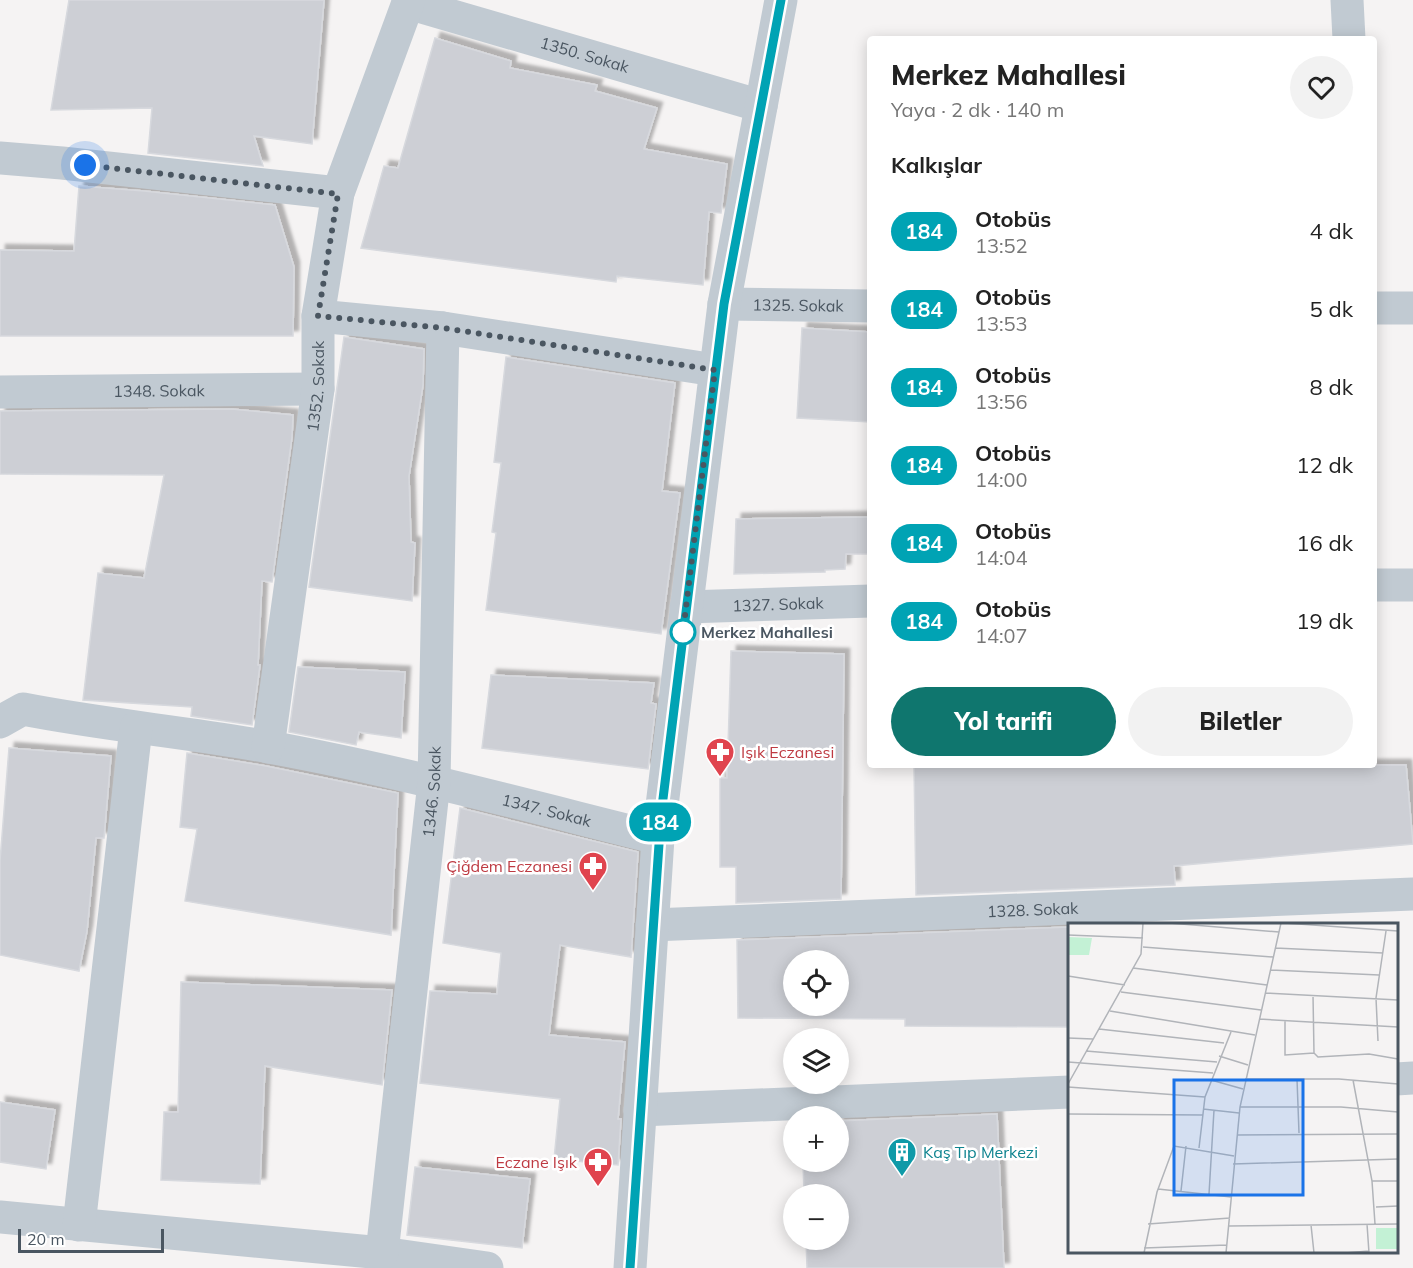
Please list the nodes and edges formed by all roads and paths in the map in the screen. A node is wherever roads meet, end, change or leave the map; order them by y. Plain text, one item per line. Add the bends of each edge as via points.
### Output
1 (781, 0) edge
2 (1347, 0) edge
3 (408, 2) edge
4 (1349, 36) edge
5 (761, 106) junction
6 (0, 158) edge
7 (338, 194) junction
8 (724, 304) junction
9 (867, 306) edge
10 (1377, 308) edge
11 (1413, 308) edge
12 (318, 316) junction
13 (443, 328) junction
14 (715, 370) junction
15 (318, 389) junction
16 (0, 392) edge
17 (1377, 585) edge
18 (1413, 585) edge
19 (867, 601) edge
20 (686, 607) junction
21 (0, 722) edge
22 (136, 728) junction
23 (268, 747) junction
24 (434, 782) junction
25 (658, 838) junction
26 (1413, 894) edge
27 (652, 925) junction
28 (1413, 1078) edge
29 (1398, 1079) edge
30 (1068, 1092) edge
31 (640, 1110) junction
32 (0, 1217) edge
33 (80, 1225) junction
34 (382, 1253) junction
35 (487, 1268) edge
36 (630, 1268) edge

1 - 5 street
2 - 4 street
3 - 5 street, 1350. Sokak
3 - 7 street, 1352. Sokak
5 - 8 street
6 - 7 street
7 - 12 street, 1352. Sokak
8 - 9 street, 1325. Sokak
8 - 14 street
10 - 11 street
12 - 13 street
12 - 15 street, 1352. Sokak
13 - 14 street
13 - 24 street, 1346. Sokak
14 - 20 street
15 - 16 street, 1348. Sokak
15 - 23 street, 1352. Sokak
17 - 18 street
19 - 20 street, 1327. Sokak
20 - 25 street
21 - 22 street, 1347. Sokak via 23,709
22 - 23 street, 1347. Sokak
22 - 33 street
23 - 24 street, 1347. Sokak
24 - 25 street, 1347. Sokak
24 - 34 street, 1346. Sokak
25 - 27 street
26 - 27 street, 1328. Sokak
27 - 31 street
28 - 29 street
30 - 31 street
31 - 36 street
32 - 33 street
33 - 34 street
34 - 35 street

